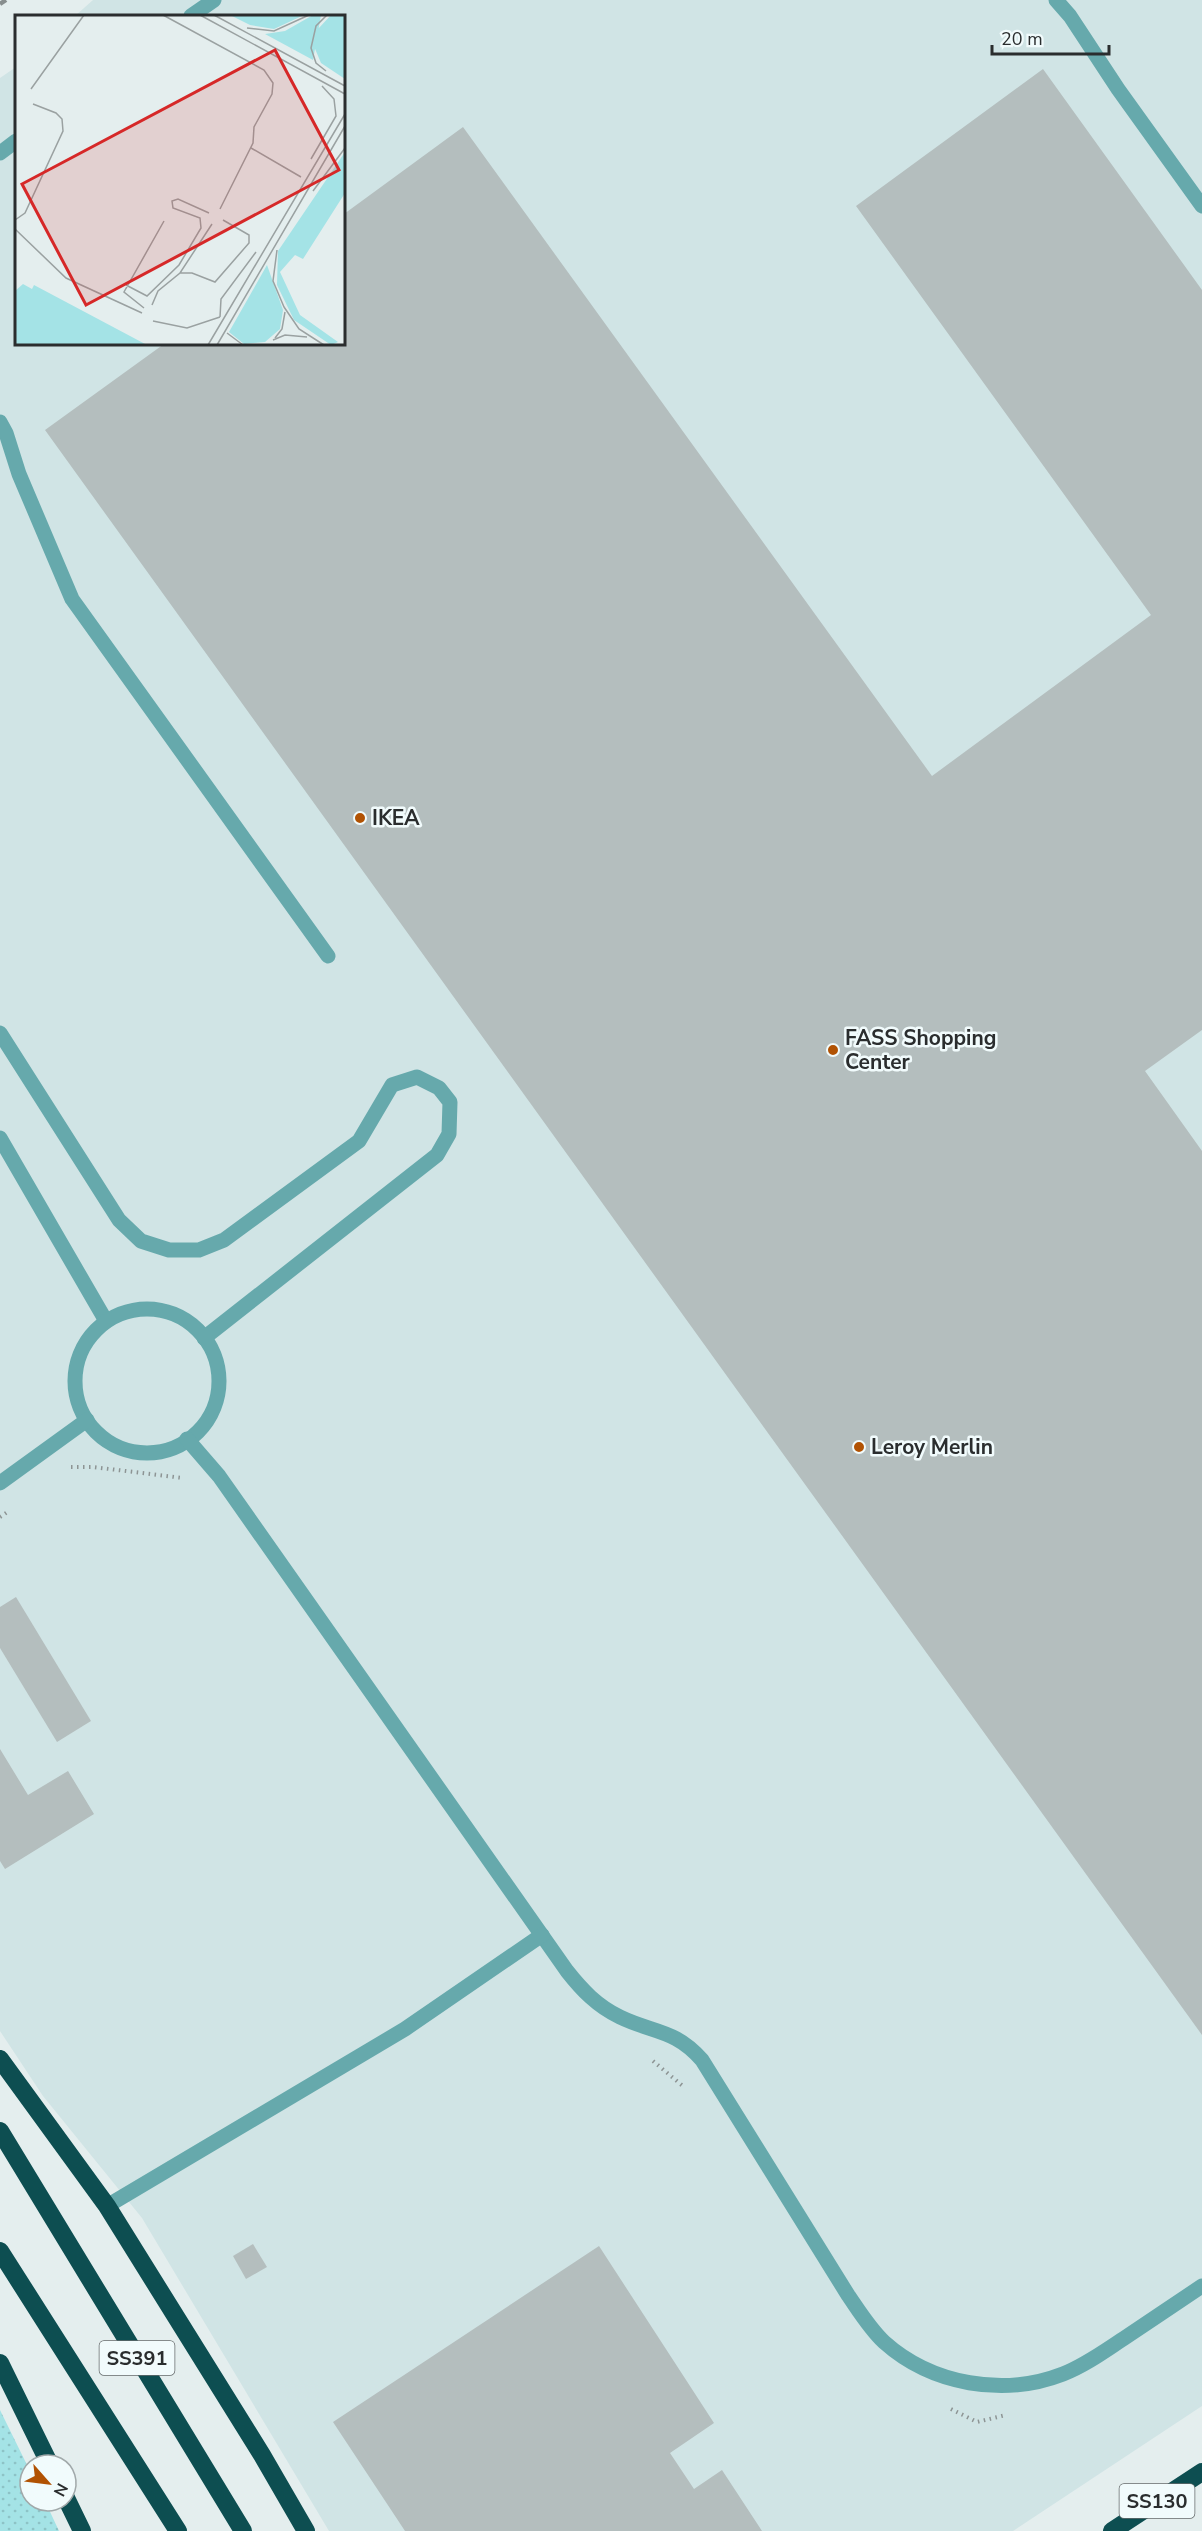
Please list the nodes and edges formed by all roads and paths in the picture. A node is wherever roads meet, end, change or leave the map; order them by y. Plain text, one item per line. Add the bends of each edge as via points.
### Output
1 (214, 0) edge
2 (1056, 0) edge
3 (192, 15) edge
4 (15, 142) edge
5 (0, 153) edge
6 (1202, 206) edge
7 (0, 422) edge
8 (328, 956) dead end
9 (0, 1033) edge
10 (0, 1138) edge
11 (106, 1321) junction
12 (204, 1338) junction
13 (87, 1420) junction
14 (188, 1439) junction
15 (0, 1483) edge
16 (542, 1935) junction
17 (0, 2059) edge
18 (0, 2131) edge
19 (107, 2206) junction
20 (0, 2251) edge
21 (1202, 2286) edge
22 (0, 2363) edge
23 (44, 2453) edge
24 (1202, 2472) edge
25 (73, 2513) edge
26 (82, 2531) edge
27 (178, 2531) edge
28 (243, 2531) edge
29 (306, 2531) edge
30 (1112, 2531) edge

1 - 3 lane
2 - 6 lane
4 - 5 lane
7 - 8 lane via 72,599
9 - 12 lane via 119,1220 141,1241 169,1250 199,1250 224,1240 358,1141 392,1085 417,1077 439,1088 450,1102 449,1134 437,1155
10 - 11 lane
11 - 12 lane via 127,1311 150,1308 173,1313 193,1325
11 - 13 lane via 89,1338 78,1359 74,1382 79,1406
12 - 14 lane via 217,1365 219,1389 212,1412
13 - 14 lane via 109,1442 131,1451 156,1452
13 - 15 lane
14 - 16 lane via 219,1476
16 - 19 lane via 405,2029
16 - 21 lane via 579,1986 602,2007 621,2018 670,2034 702,2060 868,2325 900,2355 924,2369 981,2385 1009,2386 1054,2376 1088,2362
17 - 19 highway
18 - 28 highway, SS391
19 - 29 highway
20 - 27 highway, SS391
22 - 23 highway
24 - 30 highway, SS130
25 - 26 highway

